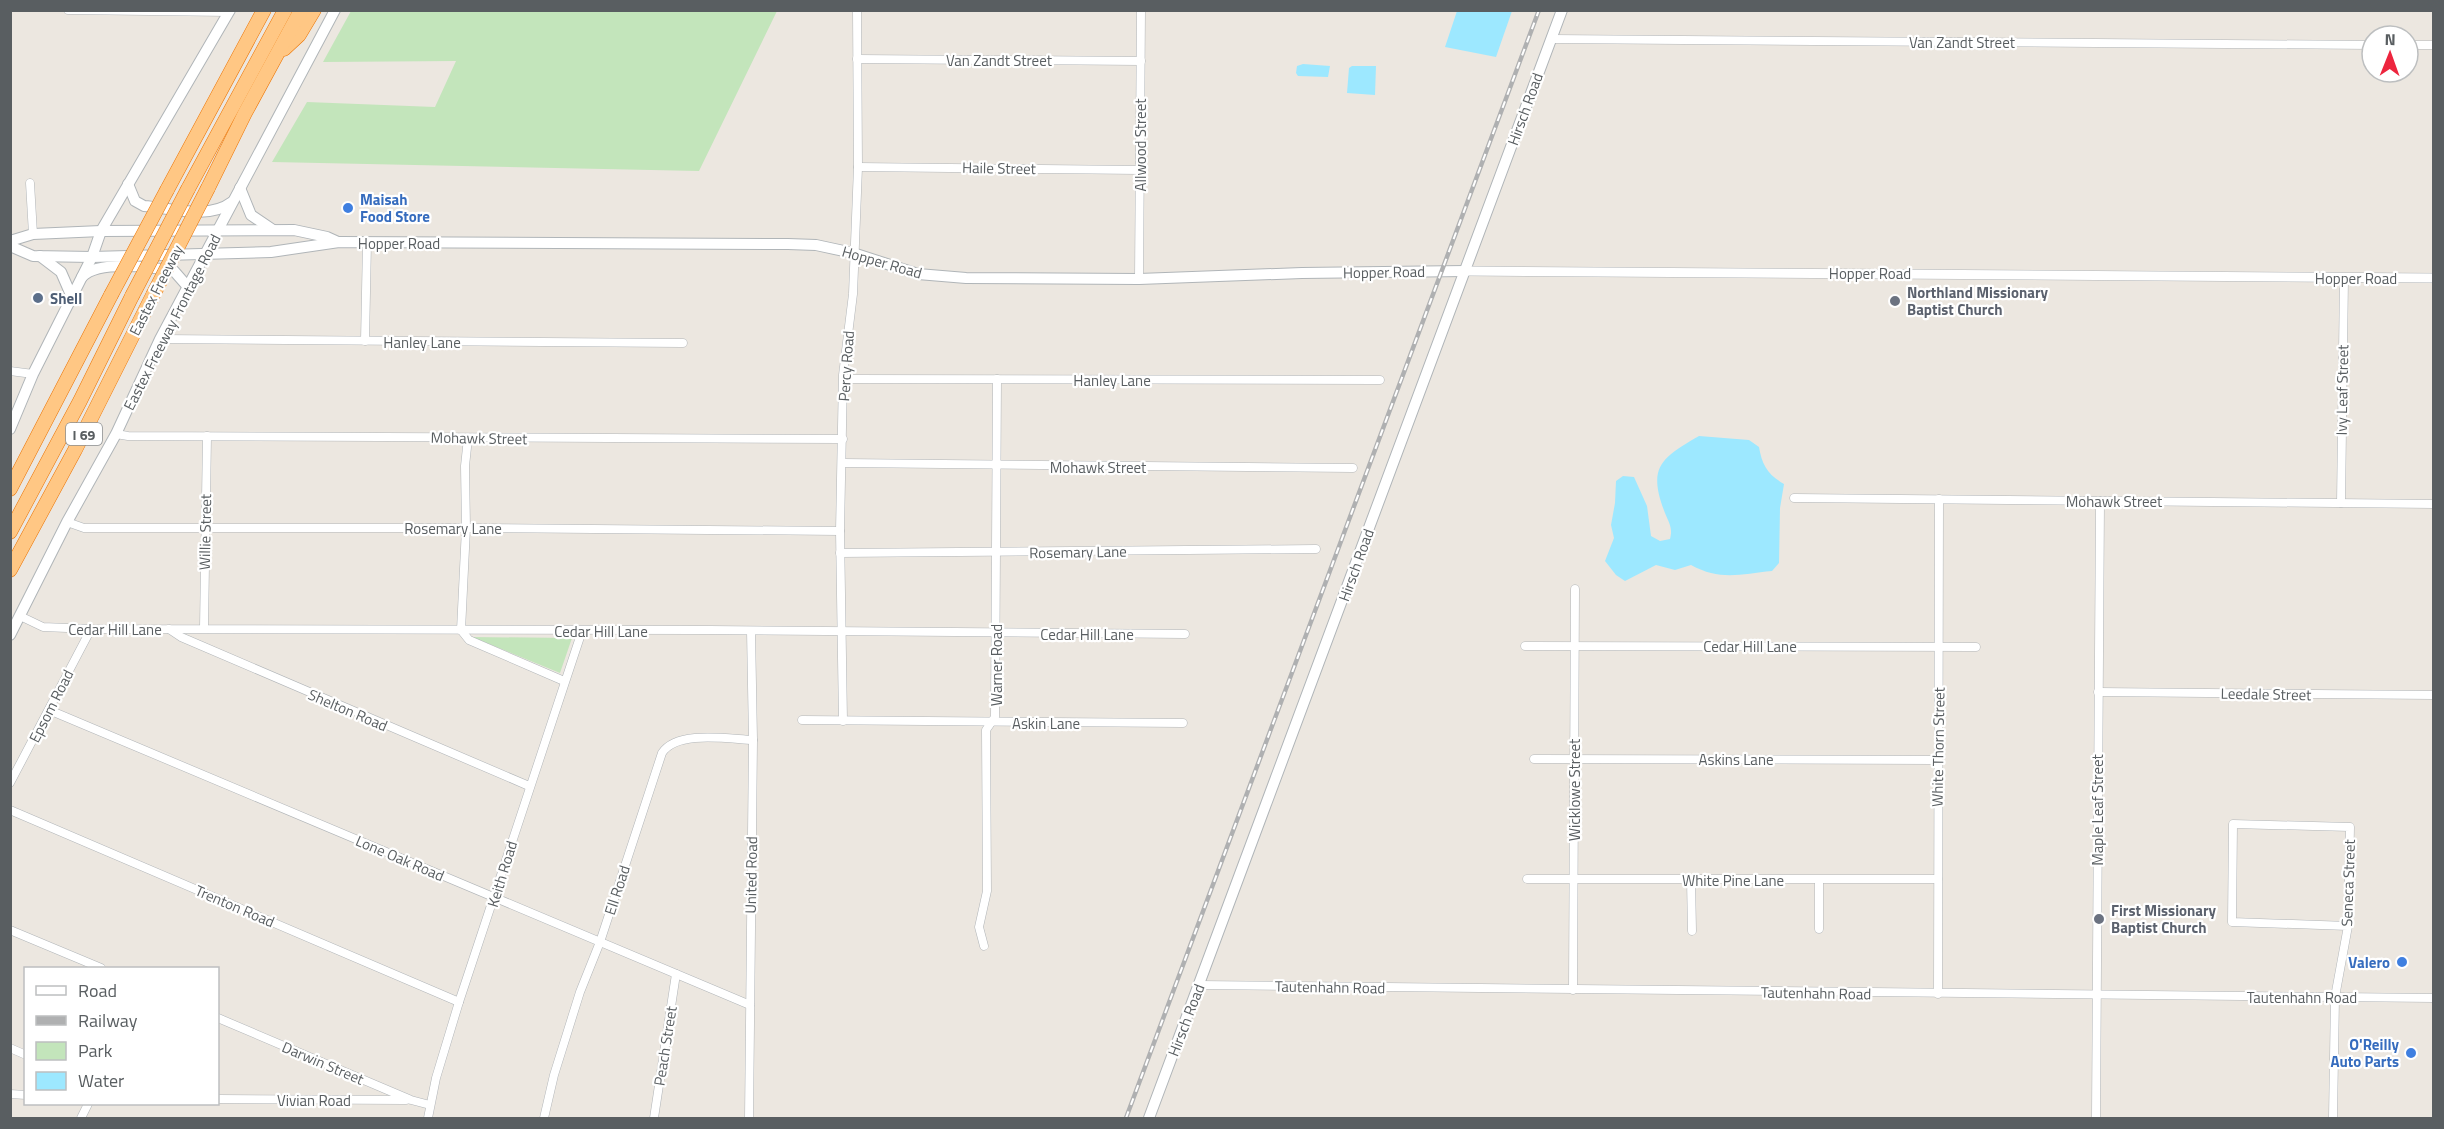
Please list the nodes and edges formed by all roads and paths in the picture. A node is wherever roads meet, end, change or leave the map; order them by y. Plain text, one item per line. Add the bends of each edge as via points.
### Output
1 (68, 10) edge
2 (258, 10) edge
3 (264, 10) edge
4 (285, 10) edge
5 (301, 10) edge
6 (314, 10) edge
7 (335, 10) edge
8 (857, 10) edge
9 (1141, 10) edge
10 (1562, 10) edge
11 (229, 11) edge
12 (1551, 39) junction
13 (2360, 45) edge
14 (274, 59) junction
15 (857, 59) junction
16 (1141, 61) junction
17 (222, 91) junction
18 (858, 167) junction
19 (1140, 170) junction
20 (30, 183) dead end
21 (128, 184) junction
22 (240, 188) junction
23 (233, 201) junction
24 (218, 230) junction
25 (273, 230) junction
26 (101, 231) junction
27 (33, 234) junction
28 (10, 241) edge
29 (339, 242) junction
30 (367, 243) junction
31 (10, 246) edge
32 (206, 253) junction
33 (853, 253) junction
34 (40, 256) junction
35 (92, 257) junction
36 (1466, 271) junction
37 (2344, 278) junction
38 (2433, 278) edge
39 (1139, 279) junction
40 (78, 282) junction
41 (188, 287) junction
42 (71, 295) junction
43 (160, 339) junction
44 (364, 341) junction
45 (683, 343) dead end
46 (10, 371) edge
47 (33, 374) junction
48 (843, 379) junction
49 (997, 379) junction
50 (1380, 380) dead end
51 (10, 429) edge
52 (116, 434) junction
53 (207, 436) junction
54 (468, 438) junction
55 (843, 439) junction
56 (843, 463) junction
57 (996, 466) junction
58 (1353, 468) dead end
59 (10, 489) edge
60 (1794, 498) dead end
61 (1939, 499) junction
62 (2100, 501) junction
63 (2341, 503) junction
64 (2433, 504) edge
65 (67, 522) junction
66 (204, 528) junction
67 (466, 528) junction
68 (840, 531) junction
69 (10, 532) edge
70 (1316, 549) dead end
71 (840, 553) junction
72 (996, 553) junction
73 (10, 570) edge
74 (1575, 589) dead end
75 (20, 616) junction
76 (204, 628) junction
77 (91, 629) junction
78 (169, 629) junction
79 (461, 630) junction
80 (582, 631) junction
81 (842, 631) junction
82 (751, 632) junction
83 (996, 633) junction
84 (1185, 634) dead end
85 (10, 635) edge
86 (1525, 646) dead end
87 (1939, 646) junction
88 (1575, 647) junction
89 (1976, 647) dead end
90 (564, 681) junction
91 (2098, 692) junction
92 (2433, 695) edge
93 (49, 710) junction
94 (802, 720) dead end
95 (843, 721) junction
96 (991, 723) junction
97 (1183, 723) dead end
98 (753, 740) junction
99 (1573, 758) junction
100 (1534, 759) dead end
101 (1937, 760) junction
102 (10, 783) edge
103 (529, 786) junction
104 (10, 810) edge
105 (1527, 879) dead end
106 (1938, 879) junction
107 (1574, 880) junction
108 (1691, 880) junction
109 (1819, 880) junction
110 (495, 898) junction
111 (2348, 927) junction
112 (1819, 929) dead end
113 (10, 930) edge
114 (1692, 931) dead end
115 (600, 942) junction
116 (984, 946) dead end
117 (96, 967) edge
118 (676, 974) junction
119 (1199, 985) junction
120 (1573, 990) junction
121 (1938, 994) junction
122 (2096, 995) junction
123 (2335, 998) junction
124 (2433, 998) edge
125 (459, 1002) junction
126 (750, 1005) junction
127 (219, 1018) edge
128 (10, 1048) edge
129 (24, 1054) edge
130 (219, 1099) edge
131 (411, 1100) junction
132 (88, 1105) edge
133 (430, 1105) junction
134 (81, 1119) edge
135 (428, 1119) edge
136 (544, 1119) edge
137 (654, 1119) edge
138 (749, 1119) edge
139 (1149, 1119) edge
140 (2096, 1119) edge
141 (2333, 1119) edge

1 - 11 street
2 - 17 highway
3 - 17 highway, I 69
4 - 69 highway, I 69, bridge
5 - 14 highway, Eastex Freeway / I 69
6 - 14 highway via 299,35
7 - 22 main road, Eastex Freeway Frontage Road
8 - 15 street, Percy Road
9 - 16 street, Allwood Street
10 - 12 main road, Hirsch Road
11 - 21 main road
12 - 13 street, Van Zandt Street
12 - 36 main road, Hirsch Road
14 - 73 highway, Eastex Freeway / I 69, bridge
15 - 16 street, Van Zandt Street
15 - 18 street, Percy Road
16 - 19 street, Allwood Street
17 - 59 highway, I 69, bridge
18 - 19 street, Haile Street
18 - 33 street, Percy Road
19 - 39 street, Allwood Street
20 - 27 street
21 - 23 main road via 135,201 144,206 210,212
21 - 26 main road
22 - 23 main road, Eastex Freeway Frontage Road
22 - 25 main road via 251,215
23 - 24 main road, Eastex Freeway Frontage Road
24 - 25 main road, Hopper Road
24 - 26 main road, Hopper Road
24 - 32 main road, Eastex Freeway Frontage Road
25 - 29 main road, Hopper Road via 299,231
26 - 27 main road, Hopper Road
26 - 35 main road
27 - 28 main road, Hopper Road
29 - 30 main road, Hopper Road
29 - 32 main road, Hopper Road via 271,252
30 - 33 main road, Hopper Road via 788,244
30 - 44 street
31 - 34 main road, Hopper Road
32 - 35 main road, Hopper Road
32 - 41 main road, Eastex Freeway Frontage Road
33 - 39 main road, Hopper Road via 901,270 941,277
33 - 48 street, Percy Road via 853,294
34 - 35 main road, Hopper Road
34 - 42 main road via 62,272
35 - 40 main road
36 - 37 street, Hopper Road
36 - 39 main road, Hopper Road
36 - 119 main road, Hirsch Road
37 - 38 street, Hopper Road
37 - 63 street, Ivy Leaf Street
40 - 41 main road via 98,268 148,267 174,271
40 - 42 main road
41 - 43 main road, Eastex Freeway Frontage Road
42 - 47 main road
43 - 44 street, Hanley Lane
43 - 52 main road, Eastex Freeway Frontage Road
44 - 45 street, Hanley Lane
46 - 47 street
47 - 51 main road
48 - 49 street, Hanley Lane
48 - 55 street, Percy Road
49 - 50 street, Hanley Lane
49 - 57 street, Warner Road
52 - 53 street, Mohawk Street
52 - 65 main road, Eastex Freeway Frontage Road
53 - 54 street, Mohawk Street
53 - 66 street, Willie Street
54 - 55 street, Mohawk Street
54 - 67 street
55 - 56 street, Percy Road
56 - 57 street, Mohawk Street
56 - 68 street, Percy Road
57 - 58 street, Mohawk Street
57 - 72 street, Warner Road
60 - 61 street, Mohawk Street
61 - 62 street, Mohawk Street
61 - 87 street, White Thorn Street
62 - 63 street, Mohawk Street
62 - 91 street, Maple Leaf Street
63 - 64 street, Mohawk Street
65 - 66 street, Rosemary Lane via 84,528
65 - 75 main road, Eastex Freeway Frontage Road
66 - 67 street, Rosemary Lane
66 - 76 street, Willie Street
67 - 68 street, Rosemary Lane
67 - 79 street
68 - 71 street, Percy Road
70 - 72 street, Rosemary Lane
71 - 72 street, Rosemary Lane
71 - 81 street, Percy Road
72 - 83 street, Warner Road
74 - 88 street, Wicklowe Street
75 - 77 street, Cedar Hill Lane via 43,627
75 - 85 main road, Eastex Freeway Frontage Road
76 - 78 street, Cedar Hill Lane
76 - 79 street, Cedar Hill Lane
77 - 78 street, Cedar Hill Lane
77 - 93 street, Epsom Road
78 - 103 street, Shelton Road via 182,638
79 - 80 street, Cedar Hill Lane
79 - 90 street via 469,640
80 - 82 street, Cedar Hill Lane
80 - 90 street, Keith Road
81 - 82 street, Cedar Hill Lane
81 - 83 street, Cedar Hill Lane
81 - 95 street, Percy Road
82 - 98 street, United Road
83 - 84 street, Cedar Hill Lane
83 - 96 street, Warner Road via 995,717
86 - 88 street, Cedar Hill Lane
87 - 88 street, Cedar Hill Lane
87 - 89 street, Cedar Hill Lane
87 - 101 street, White Thorn Street
88 - 99 street, Wicklowe Street
90 - 103 street, Keith Road
91 - 92 street, Leedale Street
91 - 122 street, Maple Leaf Street
93 - 102 street, Epsom Road
93 - 110 street, Lone Oak Road
94 - 95 street, Askin Lane
95 - 96 street, Askin Lane
96 - 97 street, Askin Lane
96 - 116 street, Warner Road via 986,730 987,891 979,927
98 - 115 street, Ell Road via 684,739 665,748
98 - 126 street, United Road
99 - 100 street, Askins Lane
99 - 101 street, Askins Lane
99 - 107 street, Wicklowe Street
101 - 106 street, White Thorn Street
103 - 110 street, Keith Road
104 - 125 street, Trenton Road
105 - 107 street, White Pine Lane
106 - 109 street, White Pine Lane
106 - 121 street, White Thorn Street
107 - 108 street, White Pine Lane
107 - 120 street, Wicklowe Street
108 - 109 street, White Pine Lane
108 - 114 street
109 - 112 street
110 - 115 street, Lone Oak Road
110 - 125 street, Keith Road
111 - 111 street, Seneca Street via 2350,827 2232,824 2232,922
111 - 123 street, Seneca Street
113 - 117 street
115 - 118 street, Lone Oak Road
115 - 136 street, Ell Road via 580,992
118 - 126 street, Lone Oak Road
118 - 137 street, Peach Street
119 - 120 street, Tautenhahn Road
119 - 139 main road, Hirsch Road
120 - 121 street, Tautenhahn Road
121 - 122 street, Tautenhahn Road
122 - 123 street, Tautenhahn Road
122 - 140 street, Maple Leaf Street
123 - 124 street, Tautenhahn Road
123 - 141 street, Seneca Street
125 - 133 street, Keith Road
126 - 138 street, United Road
127 - 131 street, Darwin Street
128 - 129 street
130 - 131 street, Vivian Road
131 - 133 street, Darwin Street
132 - 134 street
133 - 135 street, Keith Road

